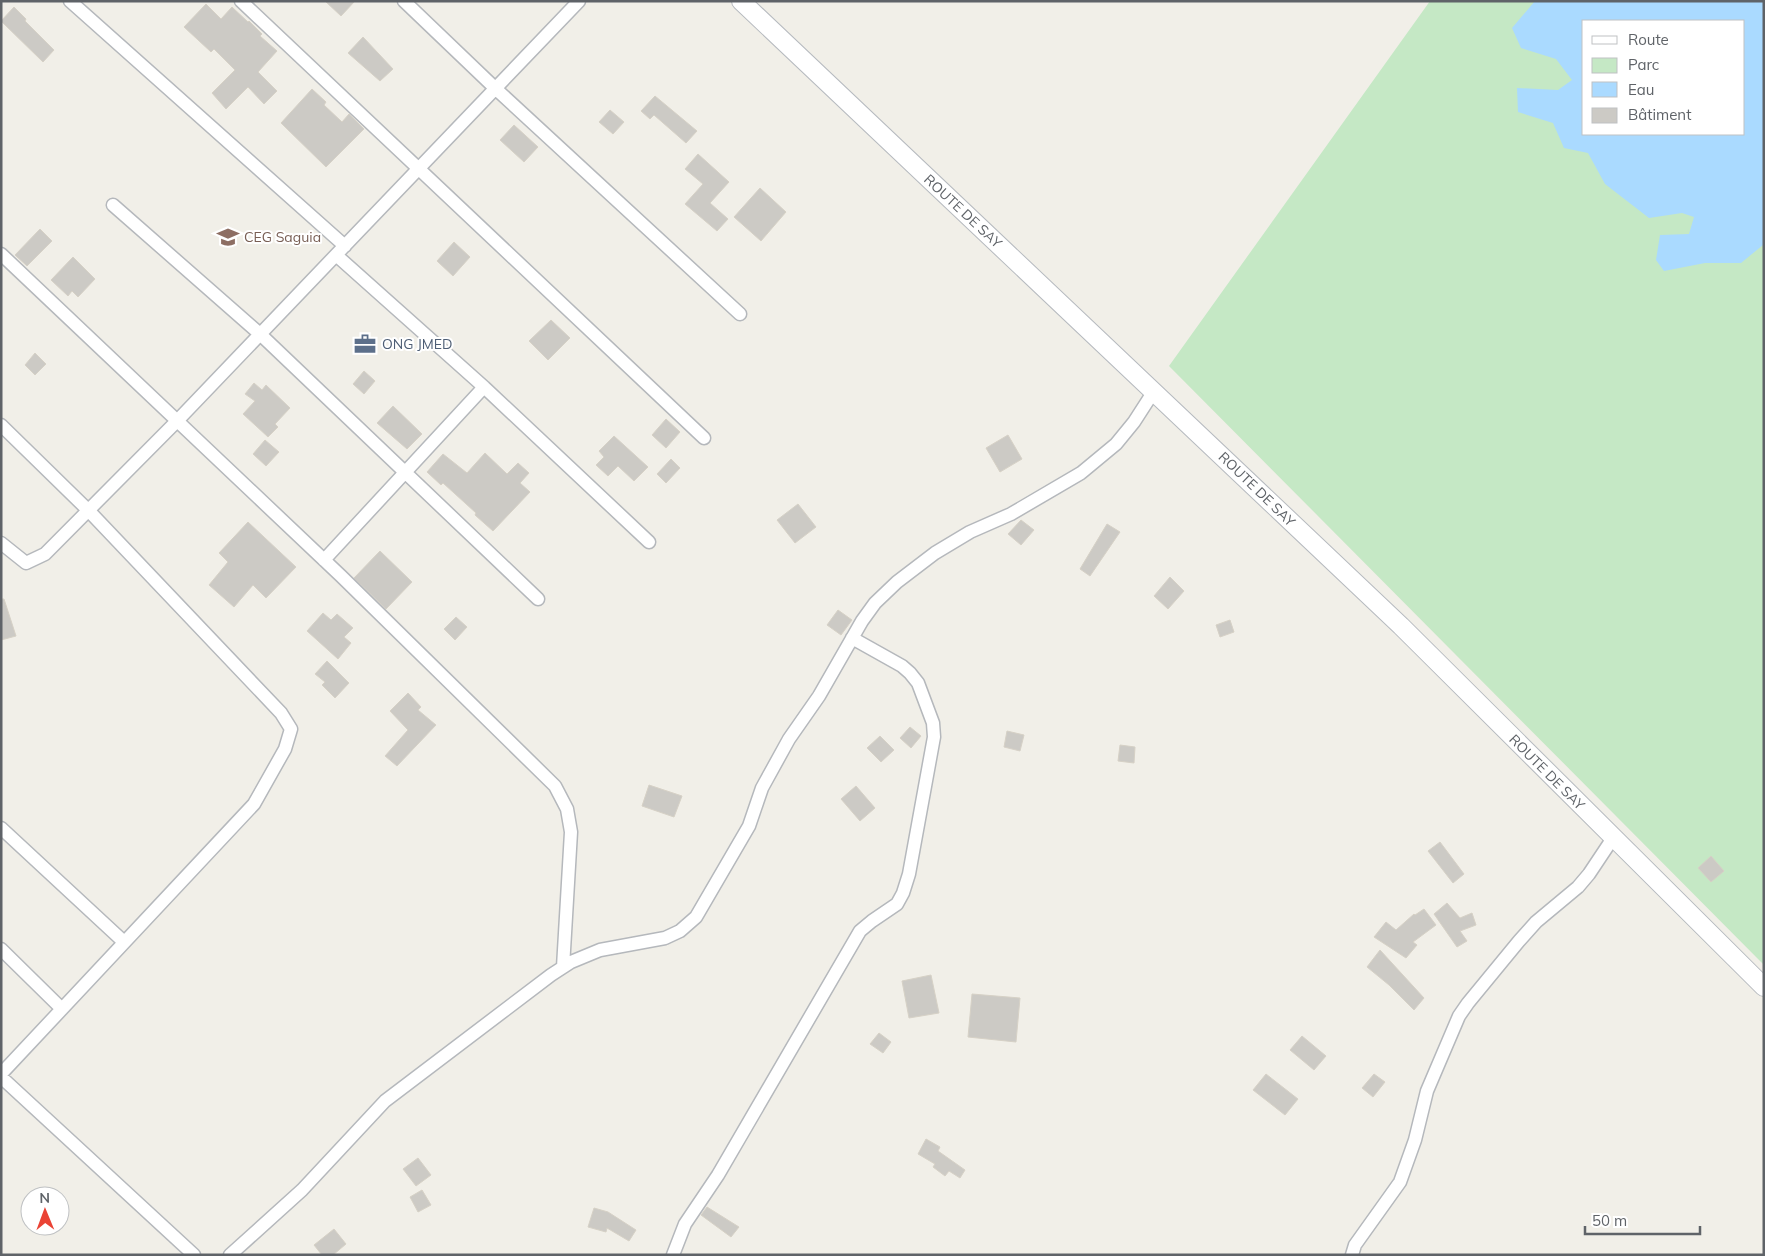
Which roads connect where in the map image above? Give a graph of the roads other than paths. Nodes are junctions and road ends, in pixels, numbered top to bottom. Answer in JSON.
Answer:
{"nodes":[{"id":1,"x":70,"y":1,"type":"edge"},
{"id":2,"x":241,"y":1,"type":"edge"},
{"id":3,"x":404,"y":1,"type":"edge"},
{"id":4,"x":579,"y":1,"type":"edge"},
{"id":5,"x":741,"y":1,"type":"edge"},
{"id":6,"x":496,"y":89,"type":"junction"},
{"id":7,"x":419,"y":170,"type":"junction"},
{"id":8,"x":113,"y":205,"type":"dead end"},
{"id":9,"x":341,"y":251,"type":"junction"},
{"id":10,"x":1,"y":254,"type":"edge"},
{"id":11,"x":740,"y":314,"type":"dead end"},
{"id":12,"x":260,"y":334,"type":"junction"},
{"id":13,"x":484,"y":387,"type":"junction"},
{"id":14,"x":1154,"y":391,"type":"junction"},
{"id":15,"x":177,"y":421,"type":"junction"},
{"id":16,"x":1,"y":425,"type":"edge"},
{"id":17,"x":704,"y":438,"type":"dead end"},
{"id":18,"x":405,"y":474,"type":"junction"},
{"id":19,"x":89,"y":511,"type":"junction"},
{"id":20,"x":649,"y":542,"type":"dead end"},
{"id":21,"x":1,"y":543,"type":"edge"},
{"id":22,"x":324,"y":560,"type":"junction"},
{"id":23,"x":538,"y":599,"type":"dead end"},
{"id":24,"x":852,"y":638,"type":"junction"},
{"id":25,"x":1,"y":828,"type":"edge"},
{"id":26,"x":1613,"y":838,"type":"junction"},
{"id":27,"x":124,"y":942,"type":"junction"},
{"id":28,"x":1,"y":949,"type":"edge"},
{"id":29,"x":563,"y":967,"type":"junction"},
{"id":30,"x":1764,"y":987,"type":"edge"},
{"id":31,"x":62,"y":1009,"type":"junction"},
{"id":32,"x":1,"y":1075,"type":"edge"},
{"id":33,"x":194,"y":1255,"type":"edge"},
{"id":34,"x":230,"y":1255,"type":"edge"},
{"id":35,"x":673,"y":1255,"type":"edge"},
{"id":36,"x":1352,"y":1255,"type":"edge"}],
"edges":[{"from":1,"to":9,"type":"street"},
{"from":2,"to":7,"type":"street"},
{"from":3,"to":6,"type":"street"},
{"from":4,"to":6,"type":"street"},
{"from":5,"to":14,"type":"main road","name":"ROUTE DE SAY"},
{"from":6,"to":7,"type":"street"},
{"from":6,"to":11,"type":"street"},
{"from":7,"to":9,"type":"street"},
{"from":7,"to":17,"type":"street"},
{"from":8,"to":12,"type":"street"},
{"from":9,"to":12,"type":"street"},
{"from":9,"to":13,"type":"street"},
{"from":10,"to":15,"type":"street"},
{"from":12,"to":15,"type":"street"},
{"from":12,"to":18,"type":"street"},
{"from":13,"to":18,"type":"street"},
{"from":13,"to":20,"type":"street"},
{"from":14,"to":24,"type":"street"},
{"from":14,"to":26,"type":"main road","name":"ROUTE DE SAY"},
{"from":15,"to":19,"type":"street"},
{"from":15,"to":22,"type":"street"},
{"from":16,"to":19,"type":"street"},
{"from":18,"to":22,"type":"street"},
{"from":18,"to":23,"type":"street"},
{"from":19,"to":21,"type":"street"},
{"from":19,"to":27,"type":"street"},
{"from":22,"to":29,"type":"street"},
{"from":24,"to":29,"type":"street"},
{"from":24,"to":35,"type":"street"},
{"from":25,"to":27,"type":"street"},
{"from":26,"to":30,"type":"main road","name":"ROUTE DE SAY"},
{"from":26,"to":36,"type":"street"},
{"from":27,"to":31,"type":"street"},
{"from":28,"to":31,"type":"street"},
{"from":29,"to":34,"type":"street"},
{"from":31,"to":32,"type":"street"},
{"from":32,"to":33,"type":"street"}]}
